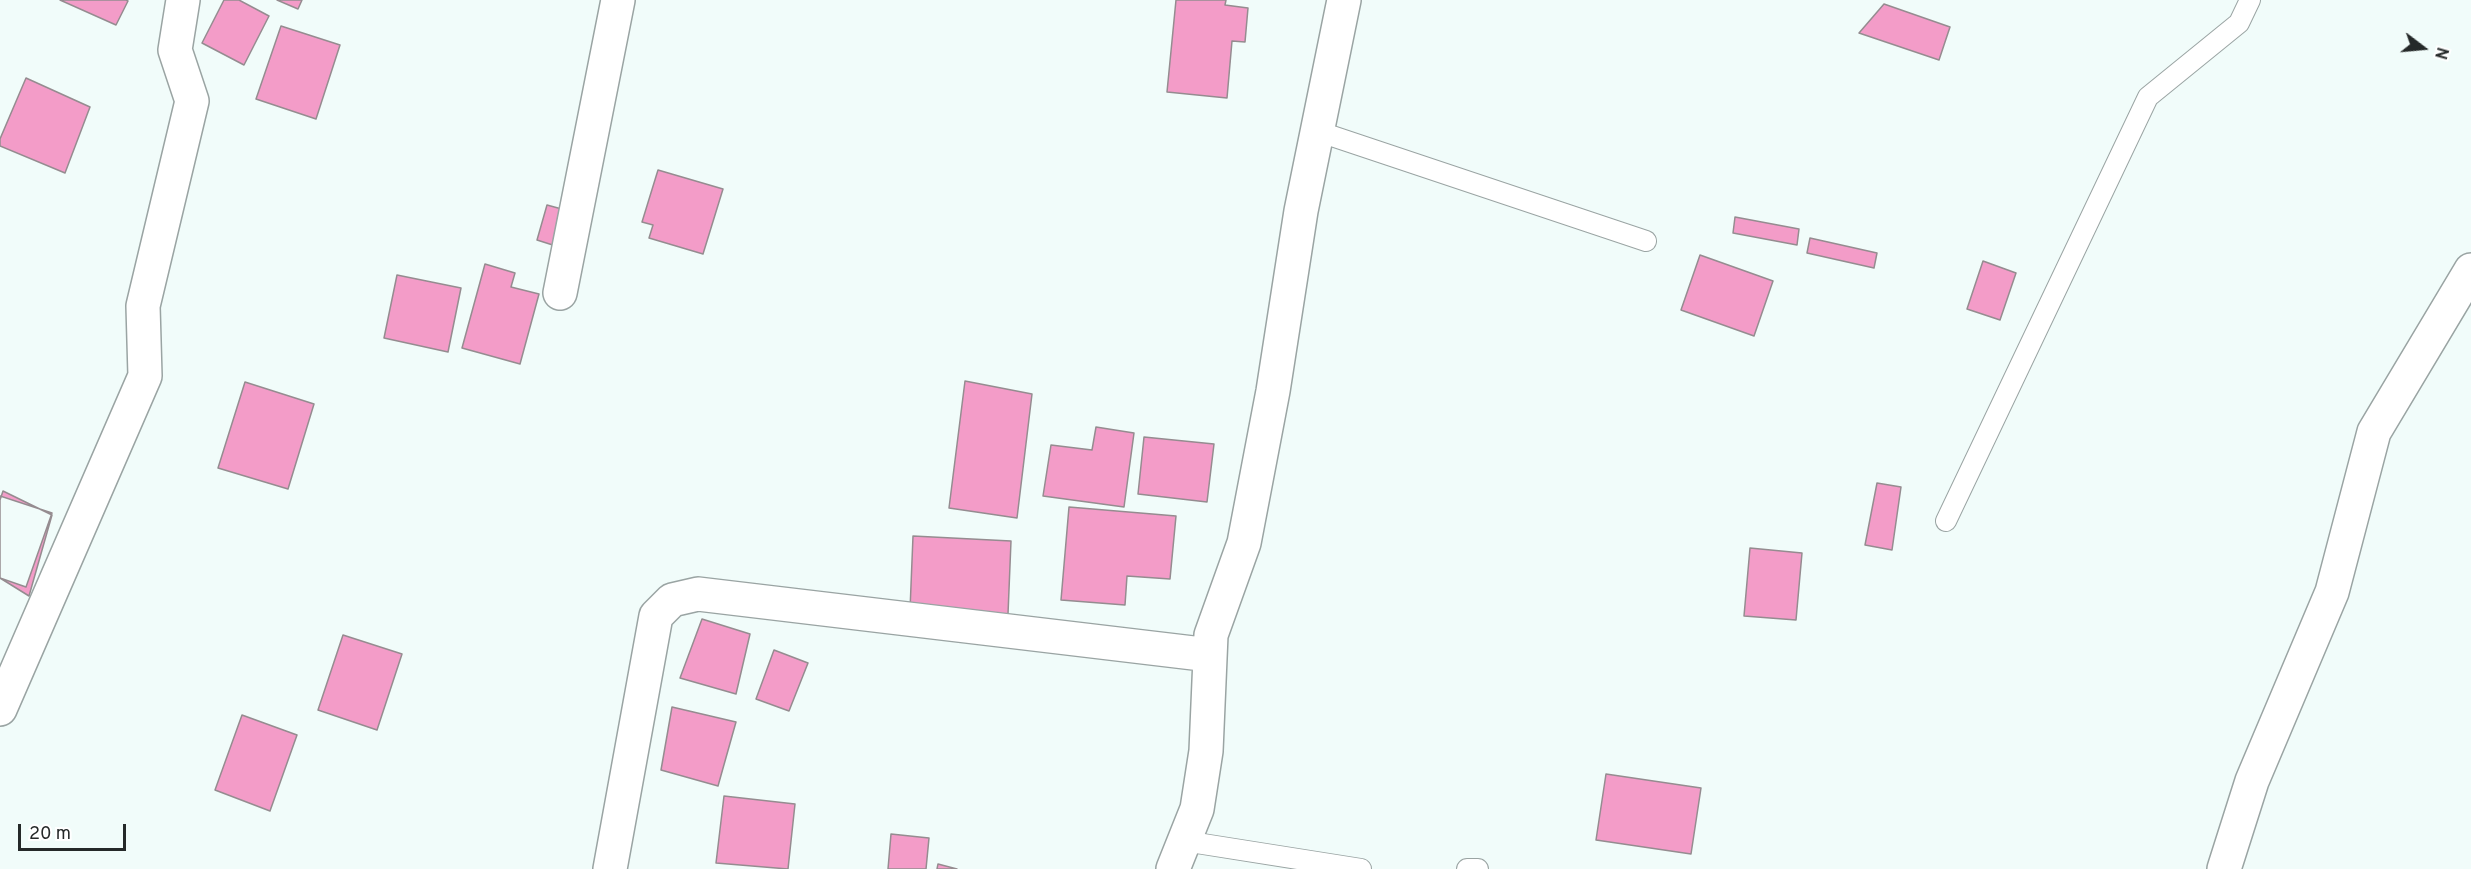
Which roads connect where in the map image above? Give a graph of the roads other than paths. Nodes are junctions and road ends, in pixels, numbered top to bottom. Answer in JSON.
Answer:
{"nodes":[{"id":1,"x":183,"y":0,"type":"edge"},
{"id":2,"x":618,"y":0,"type":"edge"},
{"id":3,"x":1344,"y":0,"type":"edge"},
{"id":4,"x":2250,"y":0,"type":"edge"},
{"id":5,"x":1317,"y":131,"type":"junction"},
{"id":6,"x":1646,"y":240,"type":"dead end"},
{"id":7,"x":2471,"y":270,"type":"edge"},
{"id":8,"x":560,"y":293,"type":"dead end"},
{"id":9,"x":1946,"y":520,"type":"dead end"},
{"id":10,"x":1210,"y":655,"type":"junction"},
{"id":11,"x":0,"y":709,"type":"edge"},
{"id":12,"x":1179,"y":855,"type":"edge"},
{"id":13,"x":610,"y":869,"type":"edge"},
{"id":14,"x":1361,"y":869,"type":"edge"},
{"id":15,"x":1467,"y":869,"type":"edge"},
{"id":16,"x":1478,"y":869,"type":"edge"},
{"id":17,"x":2224,"y":869,"type":"edge"}],
"edges":[{"from":1,"to":11,"type":"street"},
{"from":2,"to":8,"type":"street"},
{"from":3,"to":5,"type":"street"},
{"from":4,"to":9,"type":"lane"},
{"from":5,"to":6,"type":"lane"},
{"from":5,"to":10,"type":"street"},
{"from":7,"to":17,"type":"street"},
{"from":10,"to":12,"type":"street"},
{"from":10,"to":13,"type":"street"},
{"from":12,"to":14,"type":"lane"},
{"from":15,"to":16,"type":"lane"}]}
